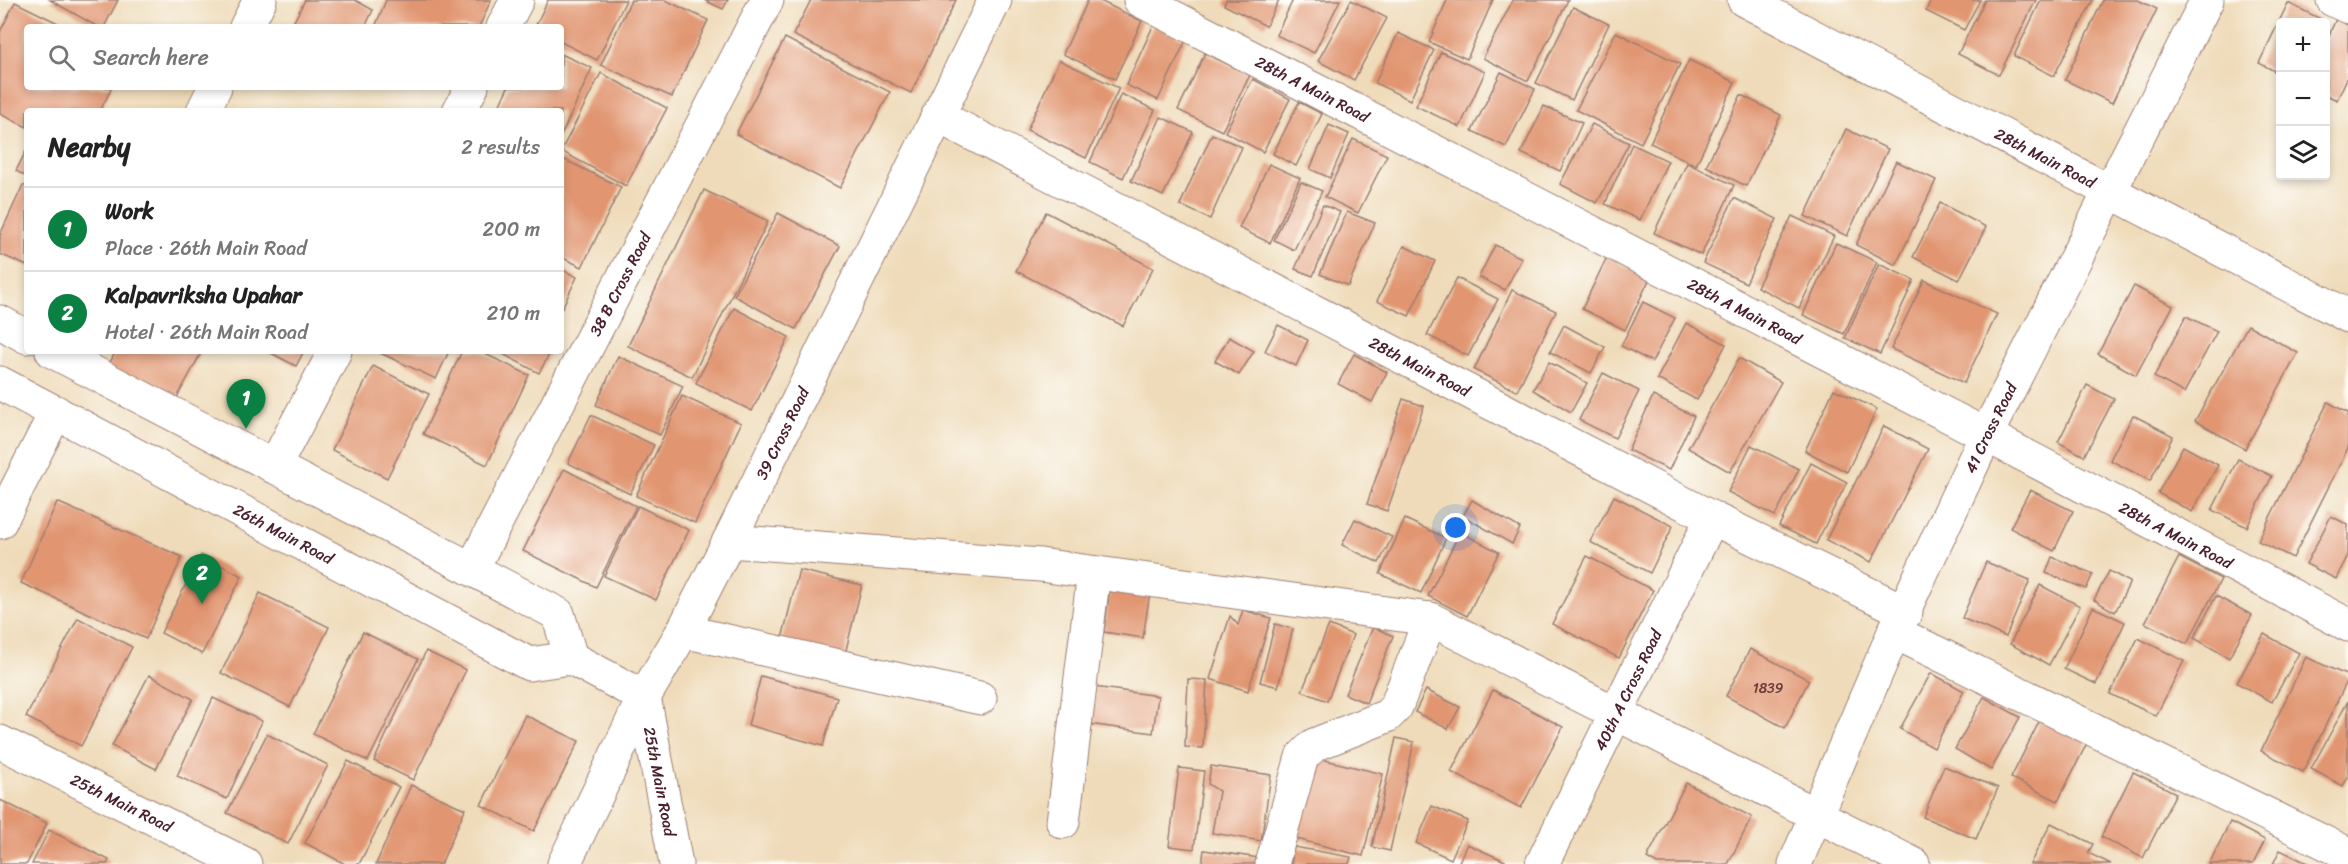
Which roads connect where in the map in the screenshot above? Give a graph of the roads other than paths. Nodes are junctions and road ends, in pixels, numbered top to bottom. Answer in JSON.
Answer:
{"nodes":[{"id":1,"x":260,"y":0,"type":"edge"},
{"id":2,"x":517,"y":0,"type":"edge"},
{"id":3,"x":767,"y":0,"type":"edge"},
{"id":4,"x":995,"y":0,"type":"edge"},
{"id":5,"x":1140,"y":0,"type":"edge"},
{"id":6,"x":1744,"y":0,"type":"edge"},
{"id":7,"x":2207,"y":0,"type":"edge"},
{"id":8,"x":2333,"y":0,"type":"edge"},
{"id":9,"x":2348,"y":7,"type":"edge"},
{"id":10,"x":248,"y":24,"type":"edge"},
{"id":11,"x":505,"y":24,"type":"edge"},
{"id":12,"x":213,"y":90,"type":"edge"},
{"id":13,"x":470,"y":90,"type":"edge"},
{"id":14,"x":204,"y":108,"type":"edge"},
{"id":15,"x":461,"y":108,"type":"edge"},
{"id":16,"x":938,"y":116,"type":"junction"},
{"id":17,"x":2110,"y":191,"type":"junction"},
{"id":18,"x":2348,"y":316,"type":"edge"},
{"id":19,"x":0,"y":322,"type":"edge"},
{"id":20,"x":24,"y":335,"type":"edge"},
{"id":21,"x":332,"y":354,"type":"edge"},
{"id":22,"x":68,"y":355,"type":"edge"},
{"id":23,"x":0,"y":383,"type":"edge"},
{"id":24,"x":56,"y":412,"type":"junction"},
{"id":25,"x":1986,"y":435,"type":"junction"},
{"id":26,"x":274,"y":467,"type":"junction"},
{"id":27,"x":1712,"y":518,"type":"junction"},
{"id":28,"x":0,"y":522,"type":"edge"},
{"id":29,"x":729,"y":541,"type":"junction"},
{"id":30,"x":472,"y":569,"type":"junction"},
{"id":31,"x":1094,"y":573,"type":"junction"},
{"id":32,"x":1430,"y":619,"type":"junction"},
{"id":33,"x":1900,"y":622,"type":"junction"},
{"id":34,"x":2348,"y":625,"type":"edge"},
{"id":35,"x":683,"y":631,"type":"junction"},
{"id":36,"x":571,"y":658,"type":"junction"},
{"id":37,"x":644,"y":697,"type":"junction"},
{"id":38,"x":980,"y":698,"type":"dead end"},
{"id":39,"x":1617,"y":712,"type":"junction"},
{"id":40,"x":0,"y":742,"type":"edge"},
{"id":41,"x":1818,"y":815,"type":"junction"},
{"id":42,"x":1063,"y":822,"type":"dead end"},
{"id":43,"x":2348,"y":854,"type":"edge"},
{"id":44,"x":245,"y":864,"type":"edge"},
{"id":45,"x":564,"y":864,"type":"edge"},
{"id":46,"x":676,"y":864,"type":"edge"},
{"id":47,"x":1272,"y":864,"type":"edge"},
{"id":48,"x":1542,"y":864,"type":"edge"},
{"id":49,"x":1795,"y":864,"type":"edge"},
{"id":50,"x":1913,"y":864,"type":"edge"}],
"edges":[{"from":1,"to":10,"type":"street"},
{"from":2,"to":11,"type":"street"},
{"from":3,"to":30,"type":"street","name":"38 B Cross Road"},
{"from":4,"to":16,"type":"street","name":"39 Cross Road"},
{"from":5,"to":25,"type":"street","name":"28th A Main Road"},
{"from":6,"to":17,"type":"street","name":"28th Main Road"},
{"from":7,"to":17,"type":"street","name":"41 Cross Road"},
{"from":8,"to":9,"type":"street"},
{"from":12,"to":14,"type":"street"},
{"from":13,"to":15,"type":"street"},
{"from":16,"to":27,"type":"street","name":"28th Main Road"},
{"from":16,"to":29,"type":"street","name":"39 Cross Road"},
{"from":17,"to":18,"type":"street","name":"28th Main Road"},
{"from":17,"to":25,"type":"street","name":"41 Cross Road"},
{"from":19,"to":20,"type":"street"},
{"from":21,"to":26,"type":"street"},
{"from":22,"to":26,"type":"street"},
{"from":23,"to":24,"type":"street","name":"26th Main Road"},
{"from":24,"to":28,"type":"street"},
{"from":24,"to":36,"type":"street","name":"26th Main Road"},
{"from":25,"to":33,"type":"street","name":"41 Cross Road"},
{"from":25,"to":34,"type":"street","name":"28th A Main Road"},
{"from":26,"to":30,"type":"street"},
{"from":27,"to":33,"type":"street","name":"28th Main Road"},
{"from":27,"to":39,"type":"street","name":"40th A Cross Road"},
{"from":29,"to":31,"type":"street"},
{"from":29,"to":35,"type":"street","name":"39 Cross Road"},
{"from":30,"to":36,"type":"street"},
{"from":31,"to":32,"type":"street"},
{"from":31,"to":42,"type":"street"},
{"from":32,"to":39,"type":"street"},
{"from":32,"to":47,"type":"street"},
{"from":33,"to":41,"type":"street","name":"41 Cross Road"},
{"from":33,"to":43,"type":"street","name":"28th Main Road"},
{"from":35,"to":37,"type":"street","name":"39 Cross Road"},
{"from":35,"to":38,"type":"street"},
{"from":36,"to":37,"type":"street"},
{"from":37,"to":45,"type":"street","name":"39 Cross Road"},
{"from":37,"to":46,"type":"street","name":"25th Main Road"},
{"from":39,"to":41,"type":"street"},
{"from":39,"to":48,"type":"street","name":"40th A Cross Road"},
{"from":40,"to":44,"type":"street","name":"25th Main Road"},
{"from":41,"to":49,"type":"street","name":"41 Cross Road"},
{"from":41,"to":50,"type":"street"}]}
